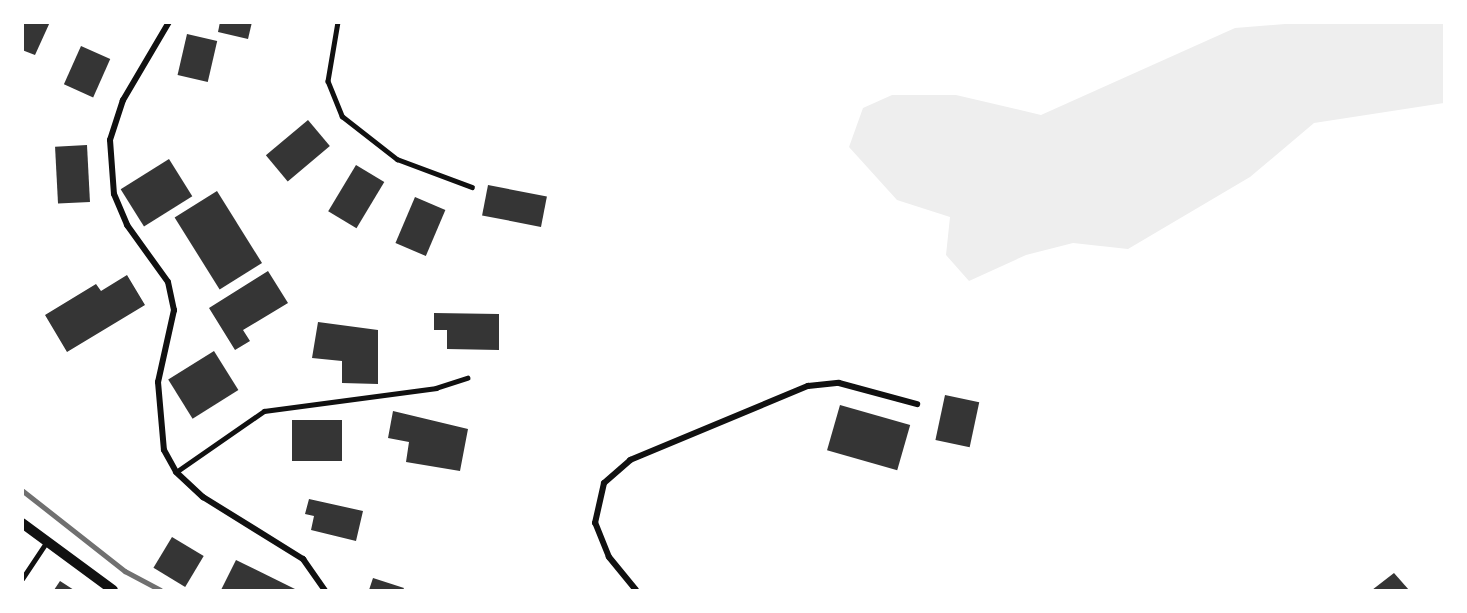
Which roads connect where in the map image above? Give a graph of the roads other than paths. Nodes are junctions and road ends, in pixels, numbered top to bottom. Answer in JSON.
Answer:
{"nodes":[{"id":1,"x":169,"y":22,"type":"edge"},
{"id":2,"x":338,"y":22,"type":"edge"},
{"id":3,"x":472,"y":188,"type":"dead end"},
{"id":4,"x":467,"y":378,"type":"dead end"},
{"id":5,"x":917,"y":404,"type":"dead end"},
{"id":6,"x":176,"y":472,"type":"junction"},
{"id":7,"x":22,"y":523,"type":"edge"},
{"id":8,"x":46,"y":543,"type":"junction"},
{"id":9,"x":22,"y":579,"type":"edge"},
{"id":10,"x":113,"y":591,"type":"edge"},
{"id":11,"x":325,"y":591,"type":"edge"},
{"id":12,"x":636,"y":591,"type":"edge"}],
"edges":[{"from":1,"to":6,"type":"street"},
{"from":2,"to":3,"type":"lane"},
{"from":4,"to":6,"type":"lane"},
{"from":5,"to":12,"type":"street"},
{"from":6,"to":11,"type":"street"},
{"from":7,"to":8,"type":"street"},
{"from":8,"to":9,"type":"lane"},
{"from":8,"to":10,"type":"street"}]}
